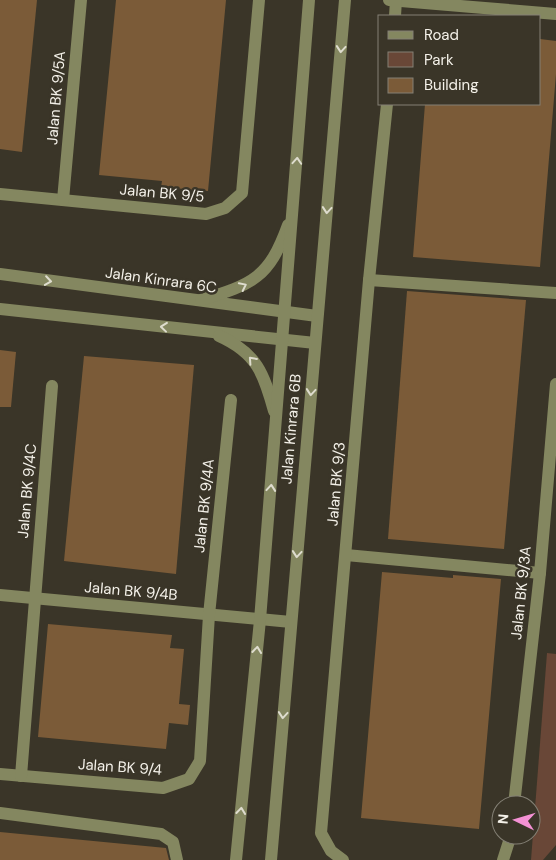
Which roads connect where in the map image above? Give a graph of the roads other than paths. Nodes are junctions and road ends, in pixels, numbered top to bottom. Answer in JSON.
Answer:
{"nodes":[{"id":1,"x":81,"y":0,"type":"edge"},
{"id":2,"x":259,"y":0,"type":"edge"},
{"id":3,"x":309,"y":0,"type":"edge"},
{"id":4,"x":345,"y":0,"type":"edge"},
{"id":5,"x":389,"y":0,"type":"edge"},
{"id":6,"x":396,"y":0,"type":"edge"},
{"id":7,"x":556,"y":14,"type":"edge"},
{"id":8,"x":395,"y":15,"type":"edge"},
{"id":9,"x":387,"y":105,"type":"edge"},
{"id":10,"x":0,"y":194,"type":"edge"},
{"id":11,"x":63,"y":200,"type":"junction"},
{"id":12,"x":294,"y":210,"type":"junction"},
{"id":13,"x":0,"y":274,"type":"edge"},
{"id":14,"x":369,"y":280,"type":"junction"},
{"id":15,"x":556,"y":293,"type":"edge"},
{"id":16,"x":196,"y":301,"type":"junction"},
{"id":17,"x":0,"y":308,"type":"edge"},
{"id":18,"x":286,"y":314,"type":"junction"},
{"id":19,"x":317,"y":316,"type":"junction"},
{"id":20,"x":212,"y":332,"type":"junction"},
{"id":21,"x":283,"y":340,"type":"junction"},
{"id":22,"x":315,"y":343,"type":"junction"},
{"id":23,"x":556,"y":384,"type":"edge"},
{"id":24,"x":52,"y":386,"type":"dead end"},
{"id":25,"x":231,"y":400,"type":"dead end"},
{"id":26,"x":277,"y":420,"type":"junction"},
{"id":27,"x":346,"y":555,"type":"junction"},
{"id":28,"x":540,"y":573,"type":"junction"},
{"id":29,"x":0,"y":594,"type":"edge"},
{"id":30,"x":34,"y":598,"type":"junction"},
{"id":31,"x":209,"y":615,"type":"junction"},
{"id":32,"x":260,"y":620,"type":"junction"},
{"id":33,"x":291,"y":622,"type":"junction"},
{"id":34,"x":0,"y":774,"type":"edge"},
{"id":35,"x":22,"y":776,"type":"junction"},
{"id":36,"x":515,"y":795,"type":"edge"},
{"id":37,"x":0,"y":814,"type":"edge"},
{"id":38,"x":508,"y":845,"type":"edge"},
{"id":39,"x":177,"y":860,"type":"edge"},
{"id":40,"x":236,"y":860,"type":"edge"},
{"id":41,"x":271,"y":860,"type":"edge"},
{"id":42,"x":343,"y":860,"type":"edge"},
{"id":43,"x":503,"y":860,"type":"edge"}],
"edges":[{"from":1,"to":11,"type":"street","name":"Jalan BK 9/5A"},
{"from":2,"to":11,"type":"street","name":"Jalan BK 9/5"},
{"from":12,"to":3,"type":"street","name":"Jalan Kinrara 6B","one_way":true},
{"from":4,"to":19,"type":"street","name":"Jalan Kinrara 6B","one_way":true},
{"from":5,"to":6,"type":"street"},
{"from":6,"to":7,"type":"street"},
{"from":6,"to":8,"type":"street"},
{"from":9,"to":14,"type":"street","name":"Jalan BK 9/3"},
{"from":10,"to":11,"type":"street","name":"Jalan BK 9/5"},
{"from":16,"to":12,"type":"street","one_way":true},
{"from":12,"to":18,"type":"street","name":"Jalan Kinrara 6B"},
{"from":13,"to":16,"type":"street","name":"Jalan Kinrara 6C","one_way":true},
{"from":14,"to":15,"type":"street"},
{"from":14,"to":27,"type":"street","name":"Jalan BK 9/3"},
{"from":16,"to":18,"type":"street","name":"Jalan Kinrara 6C"},
{"from":20,"to":17,"type":"street","one_way":true},
{"from":18,"to":19,"type":"street","name":"Jalan Kinrara 6C"},
{"from":18,"to":21,"type":"street","name":"Jalan Kinrara 6B"},
{"from":19,"to":22,"type":"street","name":"Jalan Kinrara 6B"},
{"from":20,"to":21,"type":"street"},
{"from":26,"to":20,"type":"street","one_way":true},
{"from":21,"to":22,"type":"street"},
{"from":21,"to":26,"type":"street","name":"Jalan Kinrara 6B"},
{"from":22,"to":33,"type":"street","name":"Jalan Kinrara 6B","one_way":true},
{"from":23,"to":28,"type":"street","name":"Jalan BK 9/3A"},
{"from":24,"to":30,"type":"street","name":"Jalan BK 9/4C"},
{"from":25,"to":31,"type":"street","name":"Jalan BK 9/4A"},
{"from":32,"to":26,"type":"street","name":"Jalan Kinrara 6B","one_way":true},
{"from":27,"to":28,"type":"street"},
{"from":27,"to":42,"type":"street","name":"Jalan BK 9/3"},
{"from":28,"to":36,"type":"street","name":"Jalan BK 9/3A"},
{"from":29,"to":30,"type":"street","name":"Jalan BK 9/4B"},
{"from":30,"to":31,"type":"street","name":"Jalan BK 9/4B"},
{"from":30,"to":35,"type":"street","name":"Jalan BK 9/4C"},
{"from":31,"to":32,"type":"street","name":"Jalan BK 9/4B"},
{"from":31,"to":35,"type":"street","name":"Jalan BK 9/4"},
{"from":32,"to":33,"type":"street","name":"Jalan BK 9/4B"},
{"from":40,"to":32,"type":"street","name":"Jalan Kinrara 6B","one_way":true},
{"from":33,"to":41,"type":"street","name":"Jalan Kinrara 6B","one_way":true},
{"from":34,"to":35,"type":"street","name":"Jalan BK 9/4"},
{"from":37,"to":39,"type":"street"},
{"from":38,"to":43,"type":"street"}]}
